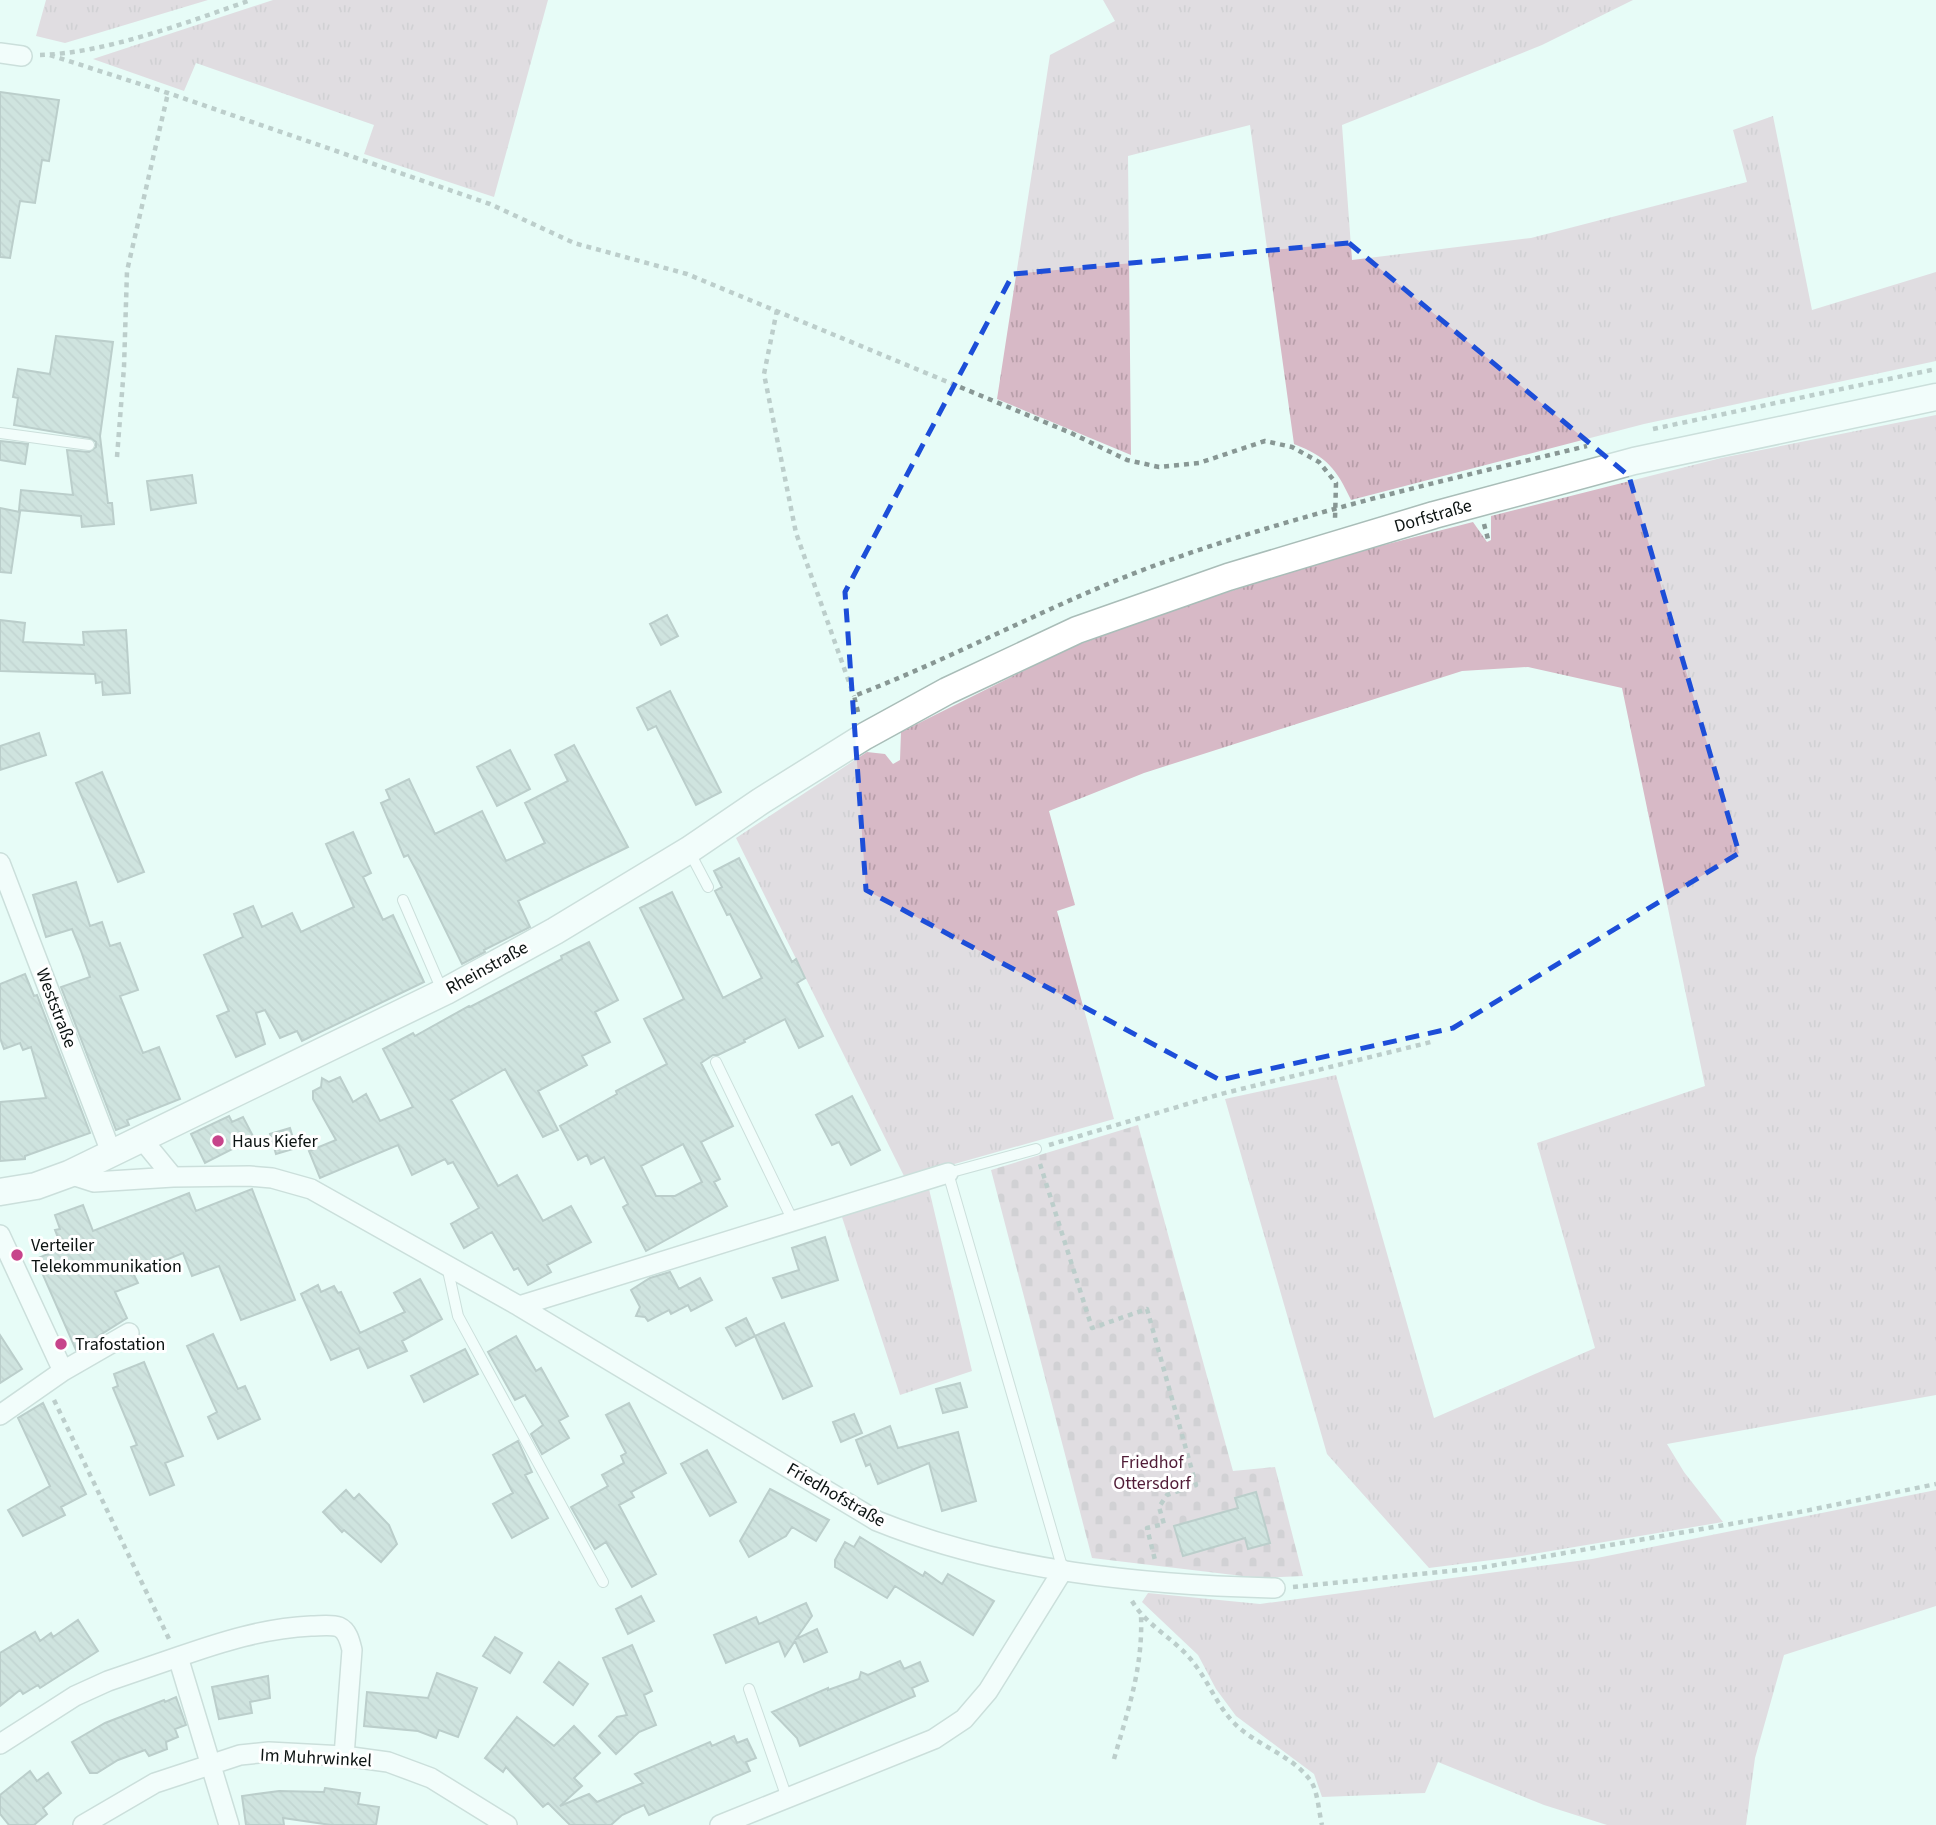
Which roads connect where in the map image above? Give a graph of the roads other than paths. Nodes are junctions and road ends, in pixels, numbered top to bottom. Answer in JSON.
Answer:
{"nodes":[{"id":1,"x":0,"y":53,"type":"edge"},
{"id":2,"x":22,"y":56,"type":"road end"},
{"id":3,"x":1936,"y":397,"type":"edge"},
{"id":4,"x":0,"y":433,"type":"edge"},
{"id":5,"x":89,"y":445,"type":"dead end"},
{"id":6,"x":947,"y":691,"type":"joint"},
{"id":7,"x":689,"y":850,"type":"junction"},
{"id":8,"x":0,"y":863,"type":"edge"},
{"id":9,"x":708,"y":887,"type":"dead end"},
{"id":10,"x":403,"y":900,"type":"dead end"},
{"id":11,"x":446,"y":991,"type":"junction"},
{"id":12,"x":716,"y":1062,"type":"dead end"},
{"id":13,"x":141,"y":1138,"type":"junction"},
{"id":14,"x":1035,"y":1149,"type":"road end"},
{"id":15,"x":111,"y":1152,"type":"junction"},
{"id":16,"x":948,"y":1173,"type":"junction"},
{"id":17,"x":69,"y":1174,"type":"junction"},
{"id":18,"x":173,"y":1177,"type":"junction"},
{"id":19,"x":0,"y":1192,"type":"edge"},
{"id":20,"x":793,"y":1221,"type":"junction"},
{"id":21,"x":0,"y":1235,"type":"edge"},
{"id":22,"x":447,"y":1266,"type":"junction"},
{"id":23,"x":519,"y":1306,"type":"junction"},
{"id":24,"x":129,"y":1333,"type":"dead end"},
{"id":25,"x":63,"y":1371,"type":"junction"},
{"id":26,"x":0,"y":1415,"type":"edge"},
{"id":27,"x":1063,"y":1570,"type":"junction"},
{"id":28,"x":603,"y":1582,"type":"dead end"},
{"id":29,"x":1275,"y":1588,"type":"road end"},
{"id":30,"x":178,"y":1657,"type":"junction"},
{"id":31,"x":749,"y":1689,"type":"dead end"},
{"id":32,"x":0,"y":1744,"type":"edge"},
{"id":33,"x":344,"y":1756,"type":"junction"},
{"id":34,"x":211,"y":1763,"type":"junction"},
{"id":35,"x":787,"y":1798,"type":"junction"},
{"id":36,"x":83,"y":1825,"type":"edge"},
{"id":37,"x":229,"y":1825,"type":"edge"},
{"id":38,"x":507,"y":1825,"type":"edge"},
{"id":39,"x":720,"y":1825,"type":"edge"}],
"edges":[{"from":1,"to":2,"type":"street"},
{"from":3,"to":6,"type":"main road","name":"Dorfstraße"},
{"from":4,"to":5,"type":"lane"},
{"from":6,"to":7,"type":"main road","name":"Rheinstraße"},
{"from":7,"to":9,"type":"lane"},
{"from":7,"to":11,"type":"main road","name":"Rheinstraße"},
{"from":8,"to":15,"type":"street","name":"Weststraße"},
{"from":10,"to":11,"type":"lane"},
{"from":11,"to":13,"type":"main road","name":"Rheinstraße"},
{"from":12,"to":20,"type":"lane"},
{"from":13,"to":15,"type":"main road","name":"Rheinstraße"},
{"from":13,"to":18,"type":"street"},
{"from":14,"to":16,"type":"lane"},
{"from":15,"to":17,"type":"main road","name":"Rheinstraße"},
{"from":16,"to":20,"type":"street"},
{"from":16,"to":27,"type":"lane"},
{"from":17,"to":18,"type":"street","name":"Friedhofstraße"},
{"from":17,"to":19,"type":"main road","name":"Rheinstraße"},
{"from":18,"to":22,"type":"street","name":"Friedhofstraße"},
{"from":20,"to":23,"type":"street"},
{"from":21,"to":25,"type":"street"},
{"from":22,"to":23,"type":"street","name":"Friedhofstraße"},
{"from":22,"to":28,"type":"lane"},
{"from":23,"to":27,"type":"street","name":"Friedhofstraße"},
{"from":24,"to":25,"type":"street"},
{"from":25,"to":26,"type":"street"},
{"from":27,"to":29,"type":"street","name":"Friedhofstraße"},
{"from":27,"to":35,"type":"street"},
{"from":30,"to":32,"type":"street"},
{"from":30,"to":33,"type":"street"},
{"from":30,"to":34,"type":"street"},
{"from":31,"to":35,"type":"lane"},
{"from":33,"to":34,"type":"street","name":"Im Muhrwinkel"},
{"from":33,"to":38,"type":"street","name":"Im Muhrwinkel"},
{"from":34,"to":36,"type":"street","name":"Im Muhrwinkel"},
{"from":34,"to":37,"type":"street"},
{"from":35,"to":39,"type":"street"}]}
